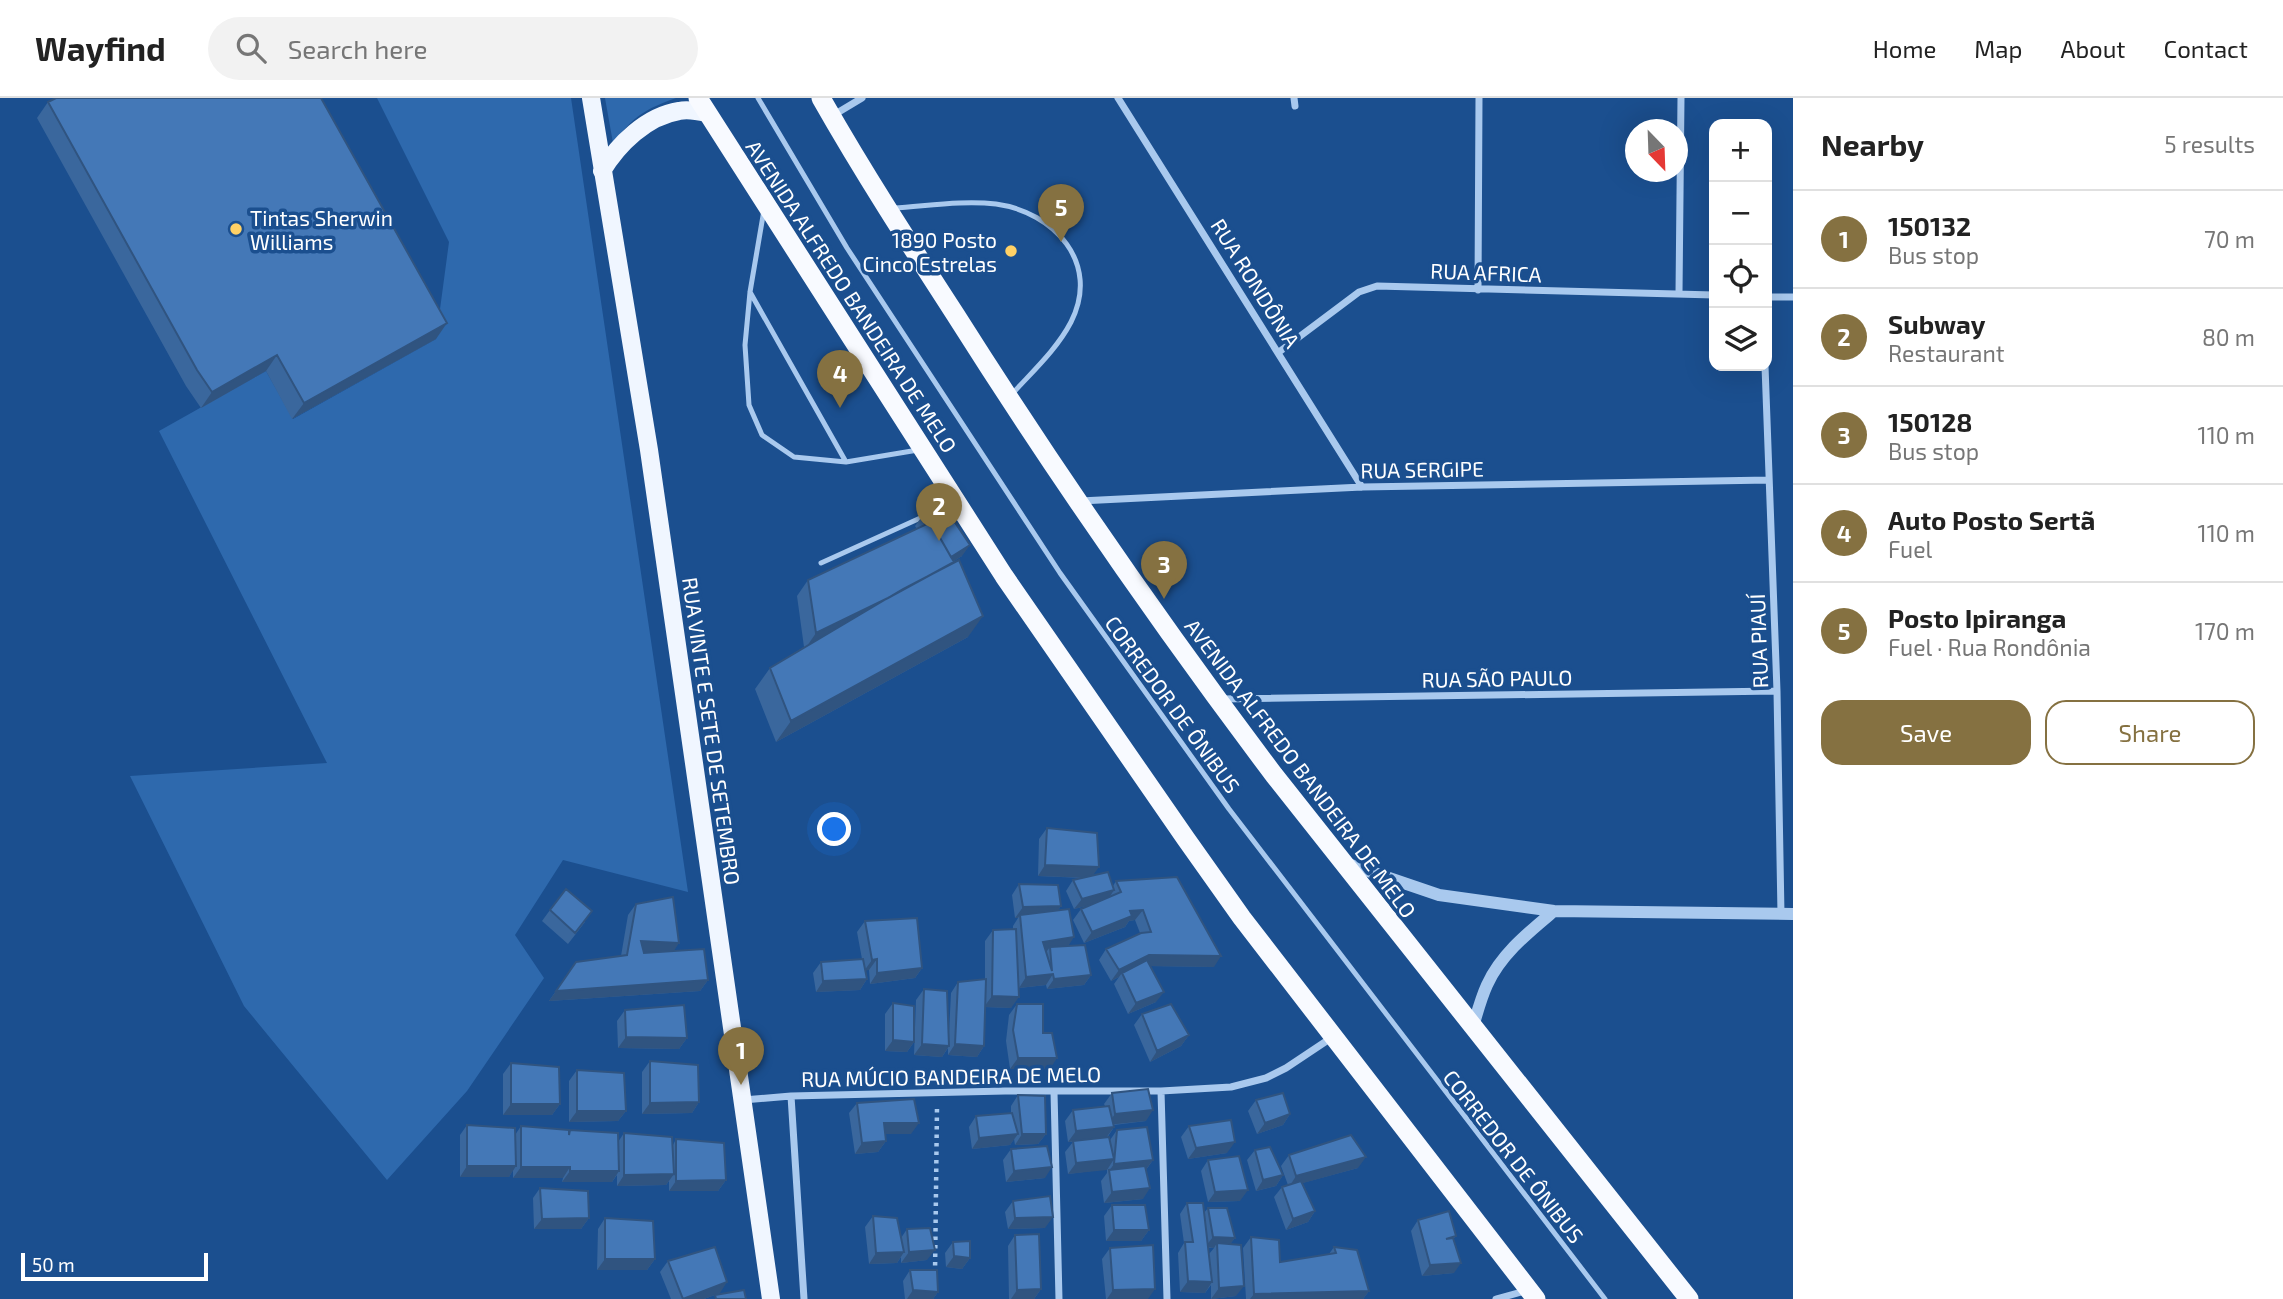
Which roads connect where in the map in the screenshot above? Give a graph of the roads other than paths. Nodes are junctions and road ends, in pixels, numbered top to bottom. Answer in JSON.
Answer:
{"nodes":[{"id":1,"x":591,"y":98,"type":"edge"},
{"id":2,"x":758,"y":98,"type":"edge"},
{"id":3,"x":821,"y":98,"type":"edge"},
{"id":4,"x":862,"y":98,"type":"edge"},
{"id":5,"x":1118,"y":98,"type":"edge"},
{"id":6,"x":1479,"y":98,"type":"edge"},
{"id":7,"x":1681,"y":98,"type":"edge"},
{"id":8,"x":702,"y":105,"type":"edge"},
{"id":9,"x":831,"y":116,"type":"junction"},
{"id":10,"x":602,"y":171,"type":"junction"},
{"id":11,"x":765,"y":204,"type":"junction"},
{"id":12,"x":887,"y":208,"type":"junction"},
{"id":13,"x":1478,"y":290,"type":"junction"},
{"id":14,"x":750,"y":292,"type":"junction"},
{"id":15,"x":1679,"y":293,"type":"junction"},
{"id":16,"x":1709,"y":295,"type":"edge"},
{"id":17,"x":1772,"y":297,"type":"edge"},
{"id":18,"x":1793,"y":297,"type":"edge"},
{"id":19,"x":1279,"y":352,"type":"junction"},
{"id":20,"x":1765,"y":371,"type":"edge"},
{"id":21,"x":1008,"y":398,"type":"junction"},
{"id":22,"x":923,"y":449,"type":"junction"},
{"id":23,"x":846,"y":462,"type":"junction"},
{"id":24,"x":1769,"y":480,"type":"junction"},
{"id":25,"x":1362,"y":487,"type":"junction"},
{"id":26,"x":1077,"y":501,"type":"junction"},
{"id":27,"x":933,"y":512,"type":"edge"},
{"id":28,"x":821,"y":563,"type":"dead end"},
{"id":29,"x":1777,"y":691,"type":"junction"},
{"id":30,"x":1217,"y":699,"type":"junction"},
{"id":31,"x":1343,"y":862,"type":"junction"},
{"id":32,"x":1554,"y":911,"type":"junction"},
{"id":33,"x":1787,"y":914,"type":"edge"},
{"id":34,"x":1472,"y":1027,"type":"junction"},
{"id":35,"x":1334,"y":1035,"type":"junction"},
{"id":36,"x":1161,"y":1091,"type":"junction"},
{"id":37,"x":1054,"y":1092,"type":"junction"},
{"id":38,"x":791,"y":1096,"type":"junction"},
{"id":39,"x":743,"y":1100,"type":"junction"},
{"id":40,"x":1533,"y":1295,"type":"edge"},
{"id":41,"x":771,"y":1299,"type":"edge"},
{"id":42,"x":804,"y":1299,"type":"edge"},
{"id":43,"x":1059,"y":1299,"type":"edge"},
{"id":44,"x":1167,"y":1299,"type":"edge"},
{"id":45,"x":1496,"y":1299,"type":"edge"},
{"id":46,"x":1605,"y":1299,"type":"edge"},
{"id":47,"x":1689,"y":1299,"type":"edge"}],
"edges":[{"from":1,"to":10,"type":"main road","name":"RUA VINTE E SETE DE SETEMBRO"},
{"from":2,"to":46,"type":"lane","name":"CORREDOR DE ÔNIBUS"},
{"from":3,"to":9,"type":"highway","name":"AVENIDA ALFREDO BANDEIRA DE MELO"},
{"from":4,"to":9,"type":"street"},
{"from":5,"to":19,"type":"street","name":"RUA RONDÔNIA"},
{"from":6,"to":13,"type":"street"},
{"from":7,"to":15,"type":"street"},
{"from":8,"to":10,"type":"main road"},
{"from":8,"to":11,"type":"highway","name":"AVENIDA ALFREDO BANDEIRA DE MELO"},
{"from":9,"to":12,"type":"highway","name":"AVENIDA ALFREDO BANDEIRA DE MELO"},
{"from":10,"to":39,"type":"main road","name":"RUA VINTE E SETE DE SETEMBRO"},
{"from":11,"to":14,"type":"lane"},
{"from":11,"to":22,"type":"highway","name":"AVENIDA ALFREDO BANDEIRA DE MELO"},
{"from":12,"to":21,"type":"highway","name":"AVENIDA ALFREDO BANDEIRA DE MELO"},
{"from":12,"to":21,"type":"lane"},
{"from":13,"to":15,"type":"street","name":"RUA AFRICA"},
{"from":13,"to":19,"type":"street","name":"RUA AFRICA"},
{"from":14,"to":23,"type":"lane"},
{"from":14,"to":23,"type":"lane"},
{"from":15,"to":16,"type":"street","name":"RUA AFRICA"},
{"from":17,"to":18,"type":"street"},
{"from":19,"to":25,"type":"street","name":"RUA RONDÔNIA"},
{"from":20,"to":24,"type":"street","name":"RUA PIAUÍ"},
{"from":21,"to":26,"type":"highway","name":"AVENIDA ALFREDO BANDEIRA DE MELO"},
{"from":22,"to":23,"type":"lane"},
{"from":22,"to":35,"type":"highway","name":"AVENIDA ALFREDO BANDEIRA DE MELO"},
{"from":24,"to":25,"type":"street","name":"RUA SERGIPE"},
{"from":24,"to":29,"type":"street","name":"RUA PIAUÍ"},
{"from":25,"to":26,"type":"street","name":"RUA SERGIPE"},
{"from":26,"to":30,"type":"highway","name":"AVENIDA ALFREDO BANDEIRA DE MELO"},
{"from":27,"to":28,"type":"lane"},
{"from":29,"to":30,"type":"street","name":"RUA SÃO PAULO"},
{"from":29,"to":33,"type":"street","name":"RUA PIAUÍ"},
{"from":30,"to":31,"type":"highway","name":"AVENIDA ALFREDO BANDEIRA DE MELO"},
{"from":31,"to":32,"type":"street"},
{"from":31,"to":34,"type":"highway","name":"AVENIDA ALFREDO BANDEIRA DE MELO"},
{"from":32,"to":33,"type":"street"},
{"from":32,"to":34,"type":"street"},
{"from":34,"to":47,"type":"highway","name":"AVENIDA ALFREDO BANDEIRA DE MELO"},
{"from":35,"to":36,"type":"street","name":"RUA MÚCIO BANDEIRA DE MELO"},
{"from":35,"to":40,"type":"highway","name":"AVENIDA ALFREDO BANDEIRA DE MELO"},
{"from":36,"to":37,"type":"street","name":"RUA MÚCIO BANDEIRA DE MELO"},
{"from":36,"to":44,"type":"street"},
{"from":37,"to":38,"type":"street","name":"RUA MÚCIO BANDEIRA DE MELO"},
{"from":37,"to":43,"type":"street"},
{"from":38,"to":39,"type":"street","name":"RUA MÚCIO BANDEIRA DE MELO"},
{"from":38,"to":42,"type":"street"},
{"from":39,"to":41,"type":"main road","name":"RUA VINTE E SETE DE SETEMBRO"},
{"from":40,"to":45,"type":"street"}]}
